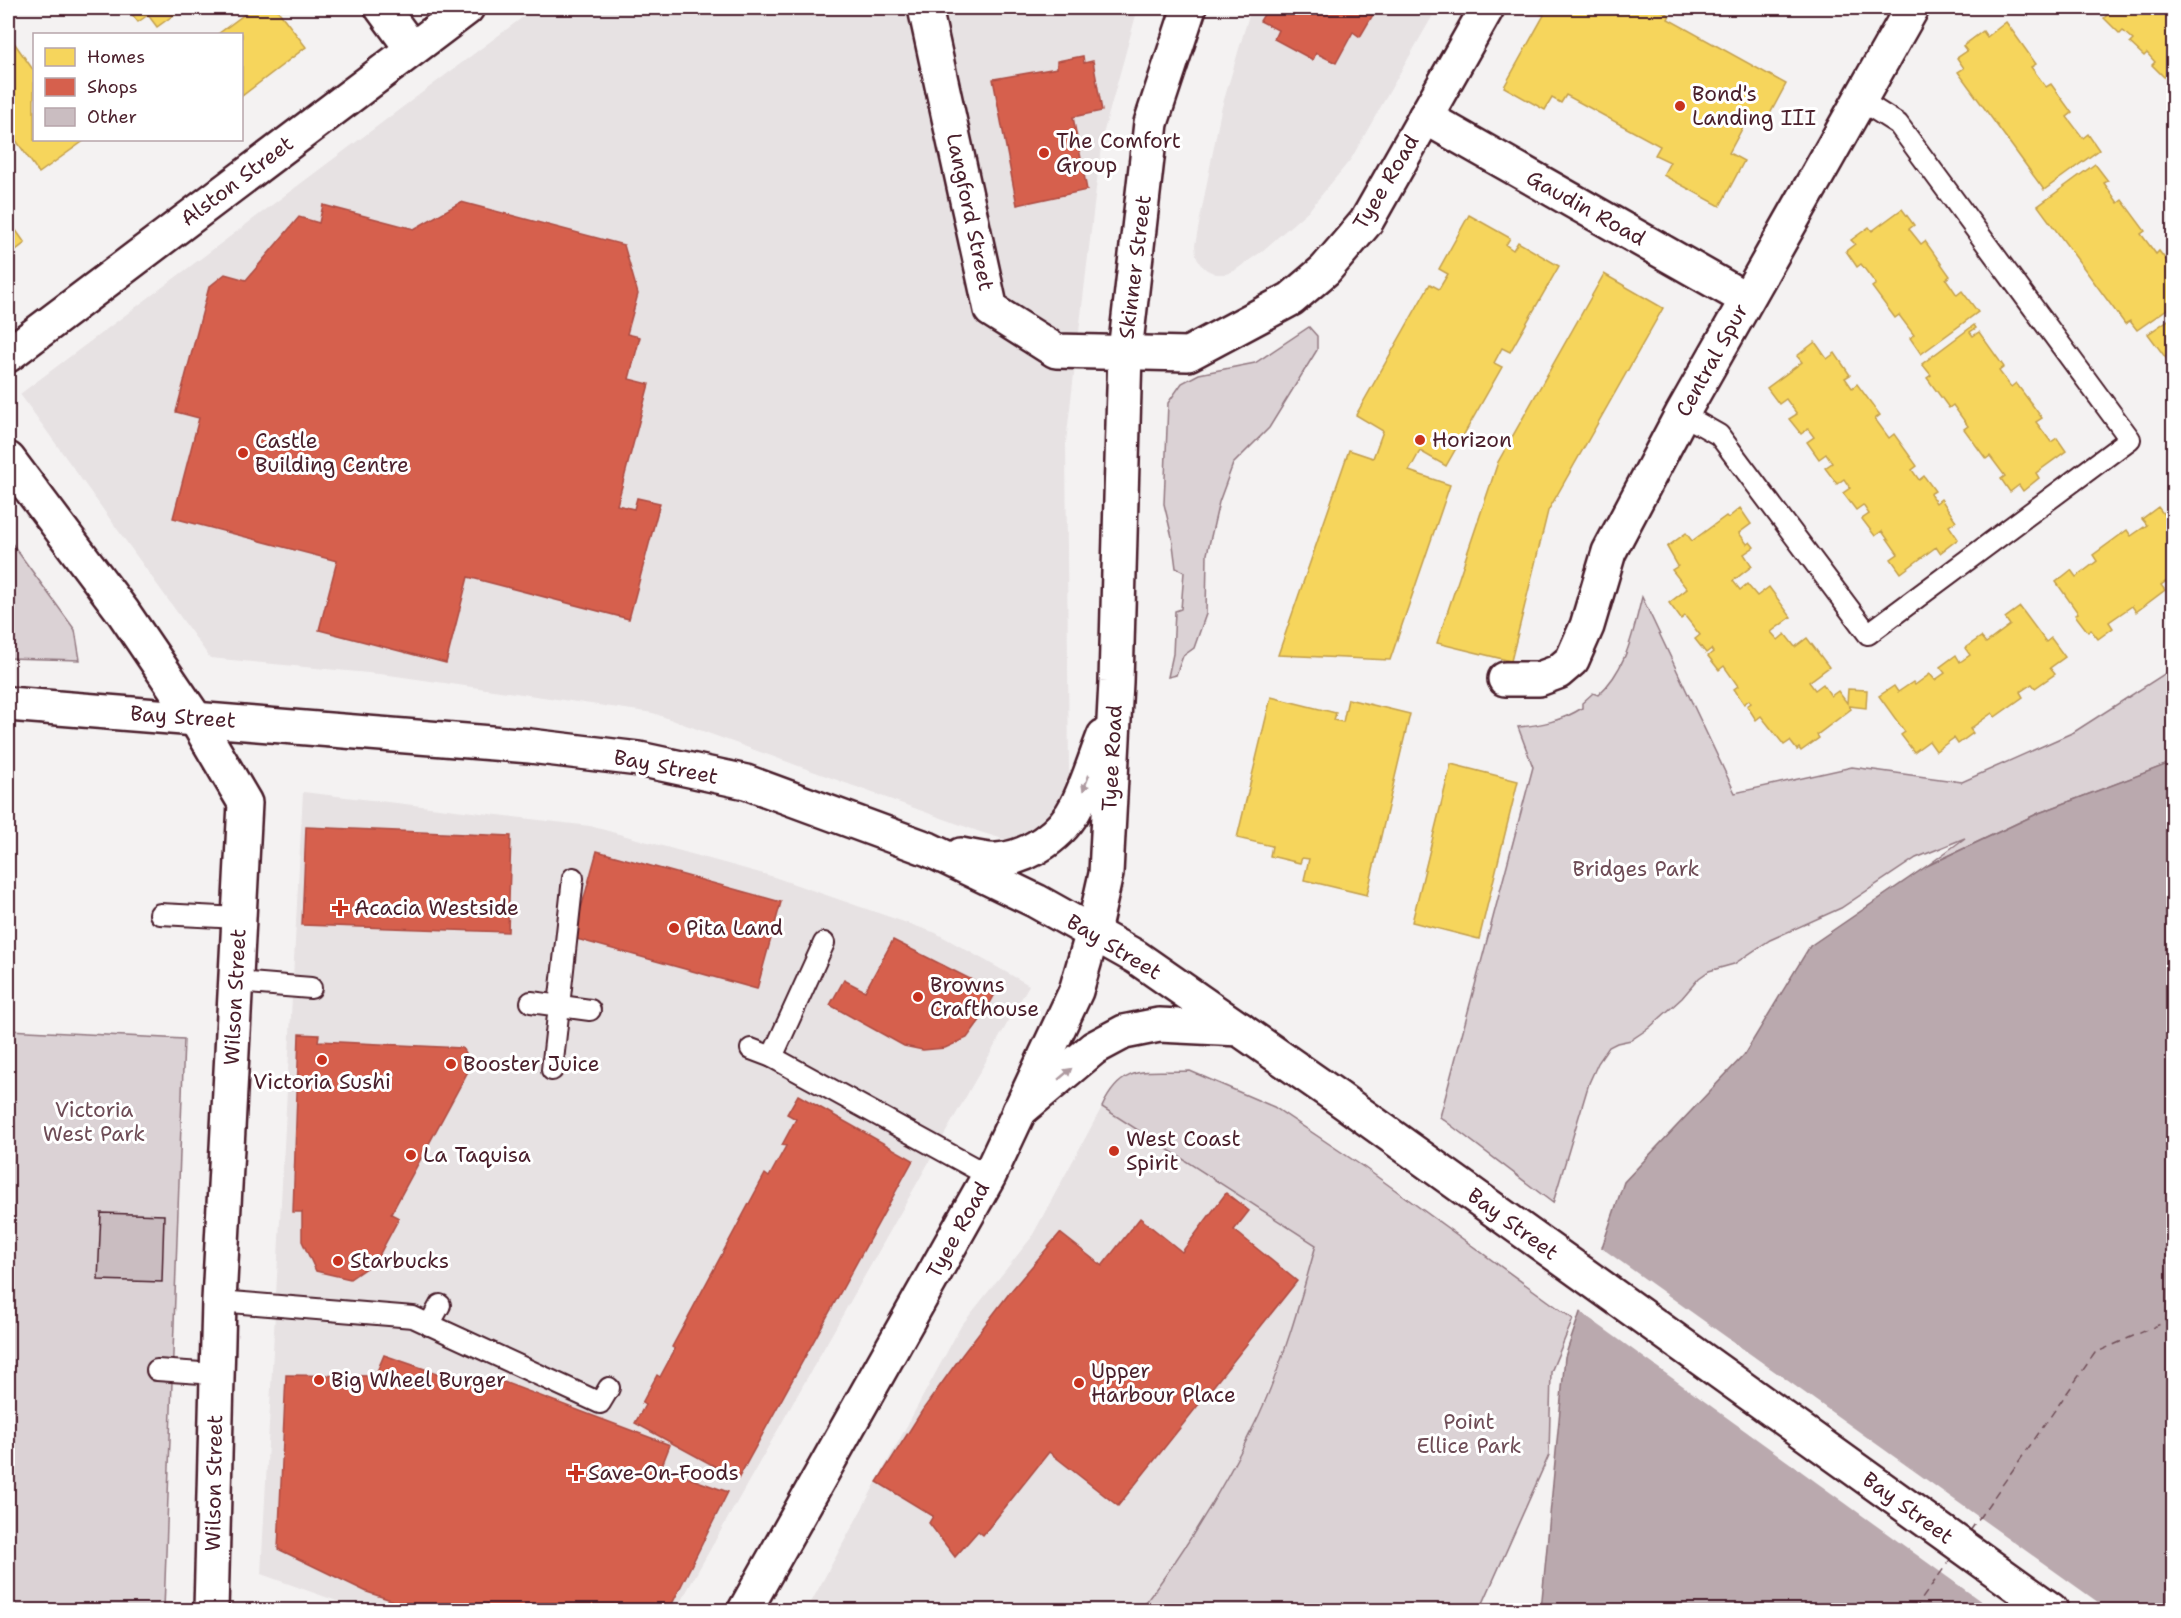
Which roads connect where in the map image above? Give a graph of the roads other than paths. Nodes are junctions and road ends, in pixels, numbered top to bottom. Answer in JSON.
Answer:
{"nodes":[{"id":1,"x":382,"y":8,"type":"edge"},
{"id":2,"x":467,"y":8,"type":"edge"},
{"id":3,"x":925,"y":8,"type":"edge"},
{"id":4,"x":1190,"y":8,"type":"edge"},
{"id":5,"x":1487,"y":8,"type":"edge"},
{"id":6,"x":1912,"y":8,"type":"edge"},
{"id":7,"x":412,"y":49,"type":"junction"},
{"id":8,"x":1860,"y":100,"type":"junction"},
{"id":9,"x":1425,"y":117,"type":"junction"},
{"id":10,"x":1746,"y":299,"type":"junction"},
{"id":11,"x":1125,"y":352,"type":"junction"},
{"id":12,"x":8,"y":355,"type":"edge"},
{"id":13,"x":1682,"y":414,"type":"junction"},
{"id":14,"x":8,"y":459,"type":"edge"},
{"id":15,"x":1505,"y":679,"type":"dead end"},
{"id":16,"x":8,"y":704,"type":"edge"},
{"id":17,"x":1114,"y":709,"type":"junction"},
{"id":18,"x":195,"y":718,"type":"junction"},
{"id":19,"x":928,"y":849,"type":"junction"},
{"id":20,"x":573,"y":878,"type":"dead end"},
{"id":21,"x":160,"y":914,"type":"dead end"},
{"id":22,"x":239,"y":918,"type":"junction"},
{"id":23,"x":1093,"y":932,"type":"junction"},
{"id":24,"x":824,"y":943,"type":"dead end"},
{"id":25,"x":236,"y":982,"type":"junction"},
{"id":26,"x":311,"y":988,"type":"dead end"},
{"id":27,"x":531,"y":1002,"type":"dead end"},
{"id":28,"x":559,"y":1006,"type":"junction"},
{"id":29,"x":590,"y":1010,"type":"dead end"},
{"id":30,"x":1240,"y":1029,"type":"junction"},
{"id":31,"x":751,"y":1049,"type":"dead end"},
{"id":32,"x":772,"y":1057,"type":"junction"},
{"id":33,"x":552,"y":1070,"type":"dead end"},
{"id":34,"x":1019,"y":1111,"type":"junction"},
{"id":35,"x":989,"y":1176,"type":"junction"},
{"id":36,"x":219,"y":1301,"type":"junction"},
{"id":37,"x":440,"y":1305,"type":"dead end"},
{"id":38,"x":429,"y":1325,"type":"junction"},
{"id":39,"x":157,"y":1370,"type":"dead end"},
{"id":40,"x":216,"y":1374,"type":"junction"},
{"id":41,"x":609,"y":1388,"type":"dead end"},
{"id":42,"x":211,"y":1611,"type":"edge"},
{"id":43,"x":746,"y":1611,"type":"edge"},
{"id":44,"x":2050,"y":1611,"type":"edge"}],
"edges":[{"from":1,"to":7,"type":"street"},
{"from":2,"to":7,"type":"street","name":"Alston Street"},
{"from":3,"to":11,"type":"street","name":"Langford Street"},
{"from":4,"to":11,"type":"street","name":"Skinner Street"},
{"from":5,"to":9,"type":"street","name":"Tyee Road"},
{"from":6,"to":8,"type":"street","name":"Central Spur"},
{"from":7,"to":12,"type":"street","name":"Alston Street"},
{"from":8,"to":10,"type":"street","name":"Central Spur"},
{"from":8,"to":13,"type":"lane"},
{"from":9,"to":10,"type":"street","name":"Gaudin Road"},
{"from":9,"to":11,"type":"street","name":"Tyee Road"},
{"from":10,"to":13,"type":"street","name":"Central Spur"},
{"from":11,"to":17,"type":"street","name":"Tyee Road"},
{"from":13,"to":15,"type":"street","name":"Central Spur"},
{"from":14,"to":18,"type":"street","name":"Wilson Street"},
{"from":16,"to":18,"type":"street","name":"Bay Street"},
{"from":17,"to":19,"type":"street","one_way":true},
{"from":17,"to":23,"type":"street","name":"Tyee Road"},
{"from":18,"to":19,"type":"street","name":"Bay Street"},
{"from":18,"to":22,"type":"street","name":"Wilson Street"},
{"from":19,"to":23,"type":"street","name":"Bay Street"},
{"from":20,"to":28,"type":"lane"},
{"from":21,"to":22,"type":"lane"},
{"from":22,"to":25,"type":"street","name":"Wilson Street"},
{"from":23,"to":30,"type":"street","name":"Bay Street"},
{"from":23,"to":34,"type":"street","name":"Tyee Road"},
{"from":24,"to":32,"type":"lane"},
{"from":25,"to":26,"type":"lane"},
{"from":25,"to":36,"type":"street","name":"Wilson Street"},
{"from":27,"to":28,"type":"lane"},
{"from":28,"to":29,"type":"lane"},
{"from":28,"to":33,"type":"lane"},
{"from":34,"to":30,"type":"street","one_way":true},
{"from":30,"to":44,"type":"street","name":"Bay Street"},
{"from":31,"to":32,"type":"lane"},
{"from":32,"to":35,"type":"lane"},
{"from":34,"to":35,"type":"street","name":"Tyee Road"},
{"from":35,"to":43,"type":"street","name":"Tyee Road"},
{"from":36,"to":38,"type":"lane"},
{"from":36,"to":40,"type":"street","name":"Wilson Street"},
{"from":37,"to":38,"type":"lane"},
{"from":38,"to":41,"type":"lane"},
{"from":39,"to":40,"type":"lane"},
{"from":40,"to":42,"type":"street","name":"Wilson Street"}]}
